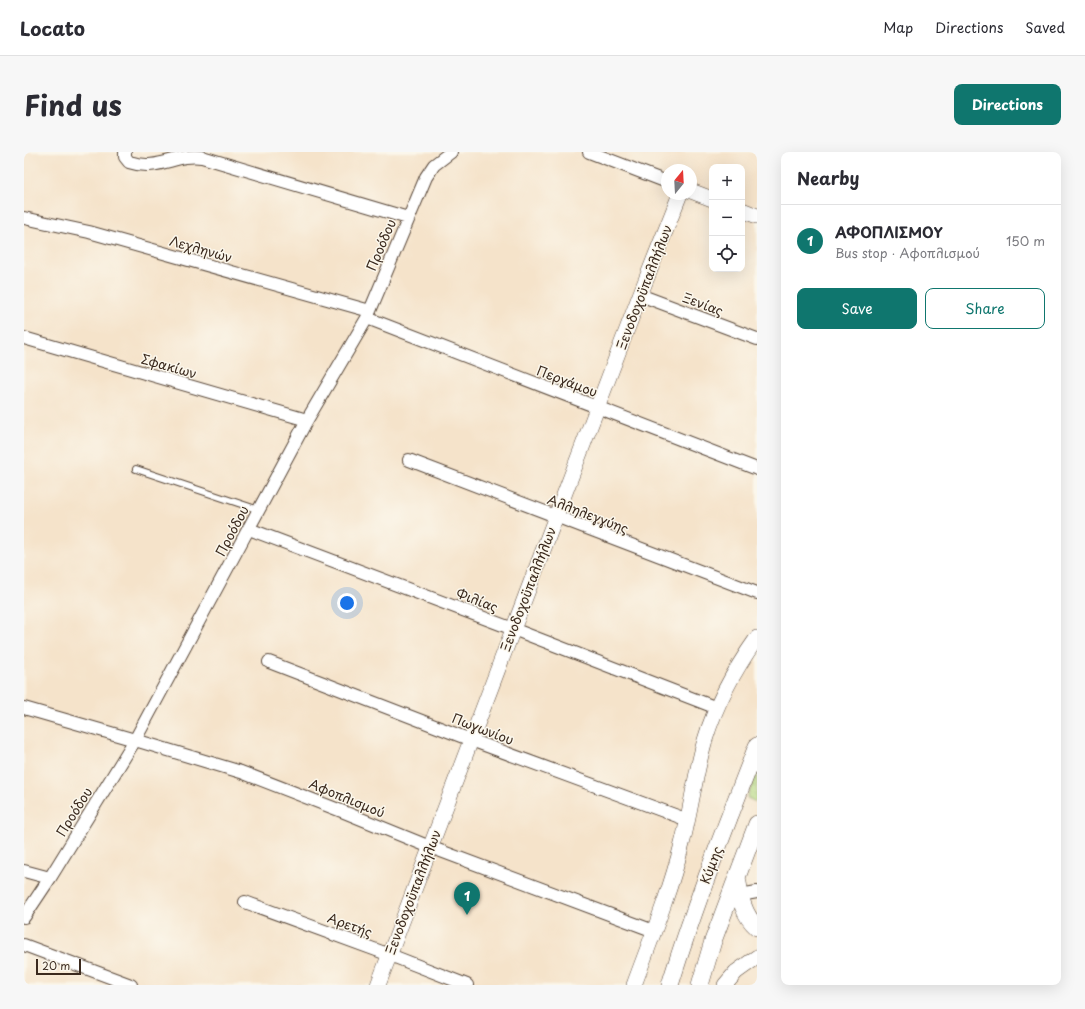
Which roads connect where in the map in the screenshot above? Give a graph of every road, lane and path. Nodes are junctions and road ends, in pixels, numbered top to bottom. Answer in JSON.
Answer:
{"nodes":[{"id":1,"x":125,"y":152,"type":"edge"},
{"id":2,"x":451,"y":152,"type":"edge"},
{"id":3,"x":589,"y":152,"type":"edge"},
{"id":4,"x":166,"y":157,"type":"edge"},
{"id":5,"x":661,"y":180,"type":"edge"},
{"id":6,"x":697,"y":193,"type":"edge"},
{"id":7,"x":709,"y":198,"type":"edge"},
{"id":8,"x":678,"y":200,"type":"edge"},
{"id":9,"x":745,"y":211,"type":"edge"},
{"id":10,"x":757,"y":216,"type":"edge"},
{"id":11,"x":24,"y":218,"type":"edge"},
{"id":12,"x":408,"y":218,"type":"junction"},
{"id":13,"x":640,"y":295,"type":"junction"},
{"id":14,"x":368,"y":315,"type":"junction"},
{"id":15,"x":24,"y":338,"type":"edge"},
{"id":16,"x":757,"y":339,"type":"edge"},
{"id":17,"x":598,"y":408,"type":"junction"},
{"id":18,"x":307,"y":420,"type":"junction"},
{"id":19,"x":408,"y":460,"type":"dead end"},
{"id":20,"x":757,"y":468,"type":"edge"},
{"id":21,"x":136,"y":469,"type":"dead end"},
{"id":22,"x":259,"y":510,"type":"junction"},
{"id":23,"x":556,"y":517,"type":"junction"},
{"id":24,"x":250,"y":529,"type":"junction"},
{"id":25,"x":757,"y":593,"type":"edge"},
{"id":26,"x":513,"y":629,"type":"junction"},
{"id":27,"x":757,"y":638,"type":"edge"},
{"id":28,"x":269,"y":662,"type":"dead end"},
{"id":29,"x":24,"y":708,"type":"edge"},
{"id":30,"x":717,"y":708,"type":"junction"},
{"id":31,"x":135,"y":740,"type":"junction"},
{"id":32,"x":471,"y":740,"type":"junction"},
{"id":33,"x":757,"y":746,"type":"edge"},
{"id":34,"x":688,"y":820,"type":"junction"},
{"id":35,"x":757,"y":824,"type":"edge"},
{"id":36,"x":430,"y":847,"type":"junction"},
{"id":37,"x":24,"y":871,"type":"edge"},
{"id":38,"x":737,"y":875,"type":"junction"},
{"id":39,"x":50,"y":878,"type":"junction"},
{"id":40,"x":757,"y":892,"type":"edge"},
{"id":41,"x":740,"y":895,"type":"junction"},
{"id":42,"x":246,"y":902,"type":"dead end"},
{"id":43,"x":24,"y":917,"type":"edge"},
{"id":44,"x":757,"y":927,"type":"edge"},
{"id":45,"x":654,"y":931,"type":"junction"},
{"id":46,"x":24,"y":945,"type":"edge"},
{"id":47,"x":390,"y":955,"type":"junction"},
{"id":48,"x":757,"y":957,"type":"edge"},
{"id":49,"x":131,"y":985,"type":"edge"},
{"id":50,"x":378,"y":985,"type":"edge"},
{"id":51,"x":467,"y":985,"type":"edge"},
{"id":52,"x":634,"y":985,"type":"edge"},
{"id":53,"x":670,"y":985,"type":"edge"},
{"id":54,"x":700,"y":985,"type":"edge"},
{"id":55,"x":725,"y":985,"type":"edge"}],
"edges":[{"from":1,"to":4,"type":"street"},
{"from":2,"to":12,"type":"street","name":"Προόδου"},
{"from":3,"to":5,"type":"street"},
{"from":4,"to":12,"type":"street"},
{"from":6,"to":7,"type":"street"},
{"from":8,"to":13,"type":"street","name":"Ξενοδοχοϋπαλλήλων"},
{"from":9,"to":10,"type":"street"},
{"from":11,"to":14,"type":"street","name":"Λεχληνών"},
{"from":12,"to":14,"type":"street","name":"Προόδου"},
{"from":13,"to":16,"type":"street","name":"Ξενίας"},
{"from":13,"to":17,"type":"street","name":"Ξενοδοχοϋπαλλήλων"},
{"from":14,"to":17,"type":"street","name":"Περγάμου"},
{"from":14,"to":18,"type":"street","name":"Προόδου"},
{"from":15,"to":18,"type":"street","name":"Σφακίων"},
{"from":17,"to":20,"type":"street","name":"Περγάμου"},
{"from":17,"to":23,"type":"street","name":"Ξενοδοχοϋπαλλήλων"},
{"from":18,"to":22,"type":"street","name":"Προόδου"},
{"from":19,"to":23,"type":"street","name":"Αλληλεγγύης"},
{"from":21,"to":22,"type":"lane"},
{"from":22,"to":24,"type":"street","name":"Προόδου"},
{"from":23,"to":25,"type":"street","name":"Αλληλεγγύης"},
{"from":23,"to":26,"type":"street","name":"Ξενοδοχοϋπαλλήλων"},
{"from":24,"to":26,"type":"street","name":"Φιλίας"},
{"from":24,"to":31,"type":"street","name":"Προόδου"},
{"from":26,"to":30,"type":"street","name":"Φιλίας"},
{"from":26,"to":32,"type":"street","name":"Ξενοδοχοϋπαλλήλων"},
{"from":27,"to":30,"type":"street"},
{"from":28,"to":32,"type":"street","name":"Πωγωνίου"},
{"from":29,"to":31,"type":"street","name":"Αφοπλισμού"},
{"from":30,"to":34,"type":"street"},
{"from":31,"to":36,"type":"street","name":"Αφοπλισμού"},
{"from":31,"to":39,"type":"street","name":"Προόδου"},
{"from":32,"to":34,"type":"street","name":"Πωγωνίου"},
{"from":32,"to":36,"type":"street","name":"Ξενοδοχοϋπαλλήλων"},
{"from":33,"to":53,"type":"main road","name":"Κύμης"},
{"from":34,"to":45,"type":"street"},
{"from":35,"to":38,"type":"main road"},
{"from":36,"to":45,"type":"street","name":"Αφοπλισμού"},
{"from":36,"to":47,"type":"street","name":"Ξενοδοχοϋπαλλήλων"},
{"from":37,"to":39,"type":"street"},
{"from":38,"to":41,"type":"main road"},
{"from":38,"to":54,"type":"main road"},
{"from":39,"to":43,"type":"street","name":"Προόδου"},
{"from":40,"to":41,"type":"street"},
{"from":41,"to":44,"type":"main road"},
{"from":42,"to":47,"type":"street","name":"Αρετής"},
{"from":45,"to":52,"type":"street"},
{"from":46,"to":49,"type":"street"},
{"from":47,"to":50,"type":"street","name":"Ξενοδοχοϋπαλλήλων"},
{"from":47,"to":51,"type":"street","name":"Αρετής"},
{"from":48,"to":55,"type":"street"}]}
